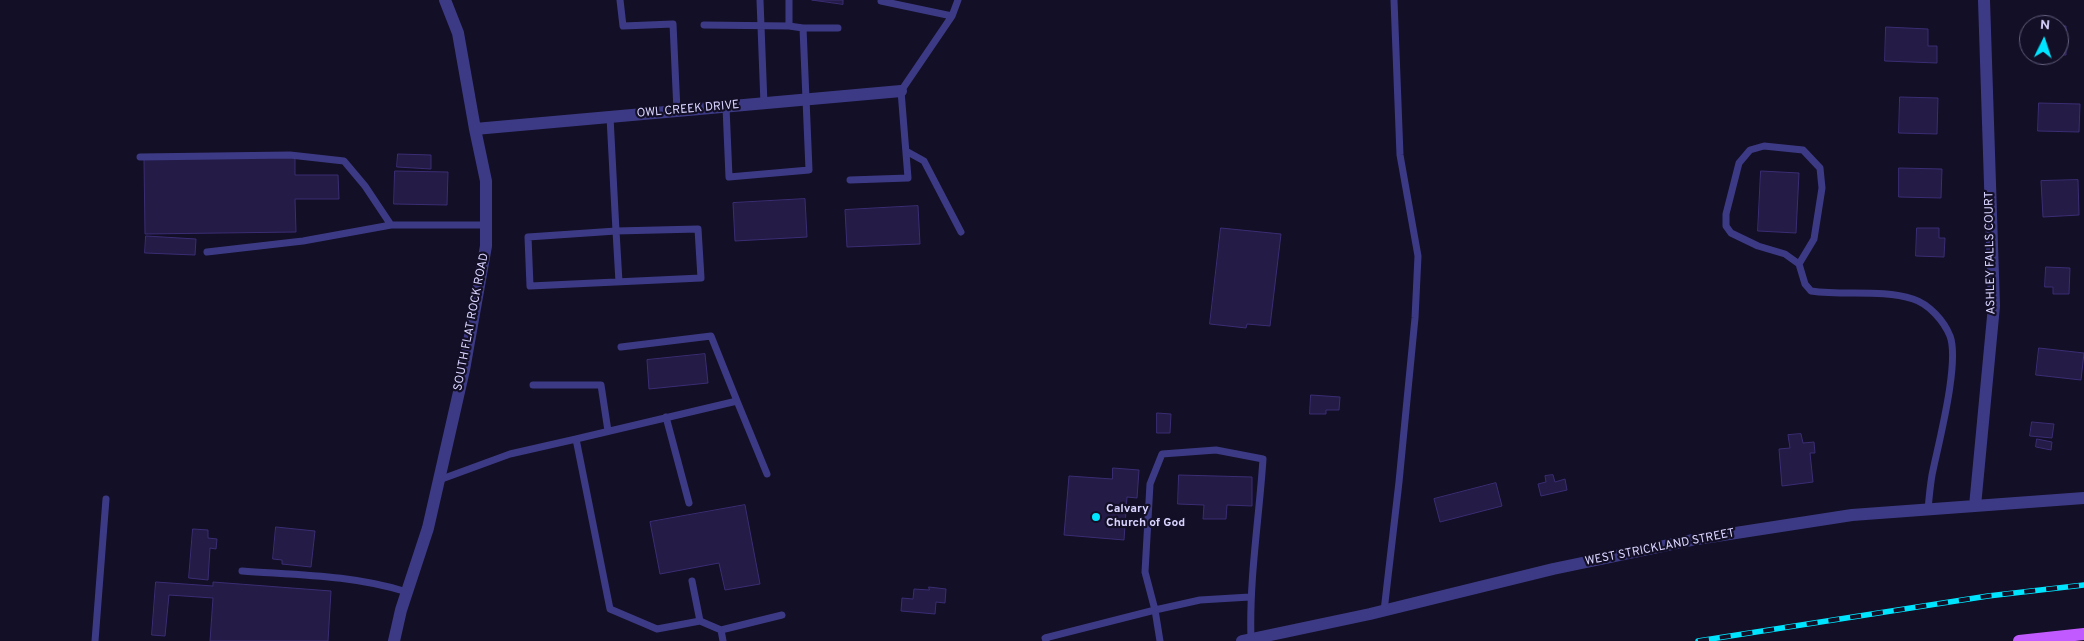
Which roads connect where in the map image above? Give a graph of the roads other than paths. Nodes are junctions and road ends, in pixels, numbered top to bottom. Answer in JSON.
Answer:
{"nodes":[{"id":1,"x":445,"y":0,"type":"edge"},
{"id":2,"x":620,"y":0,"type":"edge"},
{"id":3,"x":760,"y":0,"type":"edge"},
{"id":4,"x":789,"y":0,"type":"edge"},
{"id":5,"x":958,"y":0,"type":"edge"},
{"id":6,"x":1394,"y":0,"type":"edge"},
{"id":7,"x":1984,"y":0,"type":"edge"},
{"id":8,"x":882,"y":1,"type":"dead end"},
{"id":9,"x":952,"y":16,"type":"junction"},
{"id":10,"x":704,"y":25,"type":"dead end"},
{"id":11,"x":762,"y":26,"type":"junction"},
{"id":12,"x":789,"y":26,"type":"junction"},
{"id":13,"x":803,"y":28,"type":"junction"},
{"id":14,"x":838,"y":28,"type":"dead end"},
{"id":15,"x":901,"y":91,"type":"junction"},
{"id":16,"x":805,"y":100,"type":"junction"},
{"id":17,"x":764,"y":104,"type":"junction"},
{"id":18,"x":726,"y":107,"type":"junction"},
{"id":19,"x":677,"y":111,"type":"junction"},
{"id":20,"x":610,"y":117,"type":"junction"},
{"id":21,"x":475,"y":129,"type":"junction"},
{"id":22,"x":906,"y":151,"type":"junction"},
{"id":23,"x":140,"y":157,"type":"dead end"},
{"id":24,"x":850,"y":180,"type":"dead end"},
{"id":25,"x":391,"y":225,"type":"junction"},
{"id":26,"x":486,"y":225,"type":"junction"},
{"id":27,"x":616,"y":231,"type":"junction"},
{"id":28,"x":961,"y":232,"type":"dead end"},
{"id":29,"x":207,"y":252,"type":"dead end"},
{"id":30,"x":1799,"y":264,"type":"junction"},
{"id":31,"x":619,"y":282,"type":"junction"},
{"id":32,"x":621,"y":347,"type":"dead end"},
{"id":33,"x":532,"y":385,"type":"dead end"},
{"id":34,"x":737,"y":401,"type":"junction"},
{"id":35,"x":666,"y":417,"type":"junction"},
{"id":36,"x":608,"y":431,"type":"junction"},
{"id":37,"x":576,"y":439,"type":"junction"},
{"id":38,"x":767,"y":474,"type":"dead end"},
{"id":39,"x":439,"y":480,"type":"junction"},
{"id":40,"x":2084,"y":498,"type":"edge"},
{"id":41,"x":106,"y":499,"type":"dead end"},
{"id":42,"x":689,"y":503,"type":"dead end"},
{"id":43,"x":1975,"y":506,"type":"junction"},
{"id":44,"x":1928,"y":510,"type":"junction"},
{"id":45,"x":242,"y":571,"type":"dead end"},
{"id":46,"x":692,"y":581,"type":"dead end"},
{"id":47,"x":407,"y":592,"type":"junction"},
{"id":48,"x":1250,"y":597,"type":"junction"},
{"id":49,"x":1155,"y":610,"type":"junction"},
{"id":50,"x":1384,"y":611,"type":"junction"},
{"id":51,"x":782,"y":615,"type":"dead end"},
{"id":52,"x":700,"y":621,"type":"junction"},
{"id":53,"x":721,"y":630,"type":"junction"},
{"id":54,"x":2084,"y":634,"type":"edge"},
{"id":55,"x":1248,"y":640,"type":"edge"},
{"id":56,"x":95,"y":641,"type":"edge"},
{"id":57,"x":394,"y":641,"type":"edge"},
{"id":58,"x":723,"y":641,"type":"edge"},
{"id":59,"x":1046,"y":641,"type":"edge"},
{"id":60,"x":1160,"y":641,"type":"edge"},
{"id":61,"x":2020,"y":641,"type":"edge"}],
"edges":[{"from":1,"to":21,"type":"street","name":"SOUTH FLAT ROCK ROAD"},
{"from":2,"to":19,"type":"lane"},
{"from":3,"to":11,"type":"lane"},
{"from":4,"to":12,"type":"lane"},
{"from":5,"to":9,"type":"lane"},
{"from":6,"to":50,"type":"lane"},
{"from":7,"to":43,"type":"street","name":"ASHLEY FALLS COURT"},
{"from":8,"to":9,"type":"lane"},
{"from":9,"to":15,"type":"lane"},
{"from":10,"to":11,"type":"lane"},
{"from":11,"to":12,"type":"lane"},
{"from":11,"to":17,"type":"lane"},
{"from":12,"to":13,"type":"lane"},
{"from":13,"to":14,"type":"lane"},
{"from":13,"to":16,"type":"lane"},
{"from":15,"to":16,"type":"street","name":"OWL CREEK DRIVE"},
{"from":15,"to":22,"type":"lane"},
{"from":16,"to":17,"type":"street","name":"OWL CREEK DRIVE"},
{"from":16,"to":18,"type":"lane"},
{"from":17,"to":18,"type":"street","name":"OWL CREEK DRIVE"},
{"from":18,"to":19,"type":"street","name":"OWL CREEK DRIVE"},
{"from":19,"to":20,"type":"street","name":"OWL CREEK DRIVE"},
{"from":20,"to":21,"type":"street","name":"OWL CREEK DRIVE"},
{"from":20,"to":27,"type":"lane"},
{"from":21,"to":26,"type":"street","name":"SOUTH FLAT ROCK ROAD"},
{"from":22,"to":24,"type":"lane"},
{"from":22,"to":28,"type":"lane"},
{"from":23,"to":25,"type":"lane"},
{"from":25,"to":26,"type":"lane"},
{"from":25,"to":29,"type":"lane"},
{"from":26,"to":39,"type":"street","name":"SOUTH FLAT ROCK ROAD"},
{"from":27,"to":31,"type":"lane"},
{"from":27,"to":31,"type":"lane"},
{"from":27,"to":31,"type":"lane"},
{"from":30,"to":30,"type":"lane"},
{"from":30,"to":44,"type":"lane"},
{"from":32,"to":34,"type":"lane"},
{"from":33,"to":36,"type":"lane"},
{"from":34,"to":35,"type":"lane"},
{"from":34,"to":38,"type":"lane"},
{"from":35,"to":36,"type":"lane"},
{"from":35,"to":42,"type":"lane"},
{"from":36,"to":37,"type":"lane"},
{"from":37,"to":39,"type":"lane"},
{"from":37,"to":52,"type":"lane"},
{"from":39,"to":47,"type":"street","name":"SOUTH FLAT ROCK ROAD"},
{"from":40,"to":43,"type":"street","name":"WEST STRICKLAND STREET"},
{"from":41,"to":56,"type":"lane"},
{"from":43,"to":44,"type":"street","name":"WEST STRICKLAND STREET"},
{"from":44,"to":50,"type":"street","name":"WEST STRICKLAND STREET"},
{"from":45,"to":47,"type":"lane"},
{"from":46,"to":52,"type":"lane"},
{"from":47,"to":57,"type":"street","name":"SOUTH FLAT ROCK ROAD"},
{"from":48,"to":49,"type":"lane"},
{"from":48,"to":49,"type":"lane"},
{"from":48,"to":55,"type":"lane"},
{"from":49,"to":59,"type":"lane"},
{"from":49,"to":60,"type":"lane"},
{"from":50,"to":55,"type":"street","name":"WEST STRICKLAND STREET"},
{"from":51,"to":53,"type":"lane"},
{"from":52,"to":53,"type":"lane"},
{"from":53,"to":58,"type":"lane"},
{"from":54,"to":61,"type":"main road"}]}
